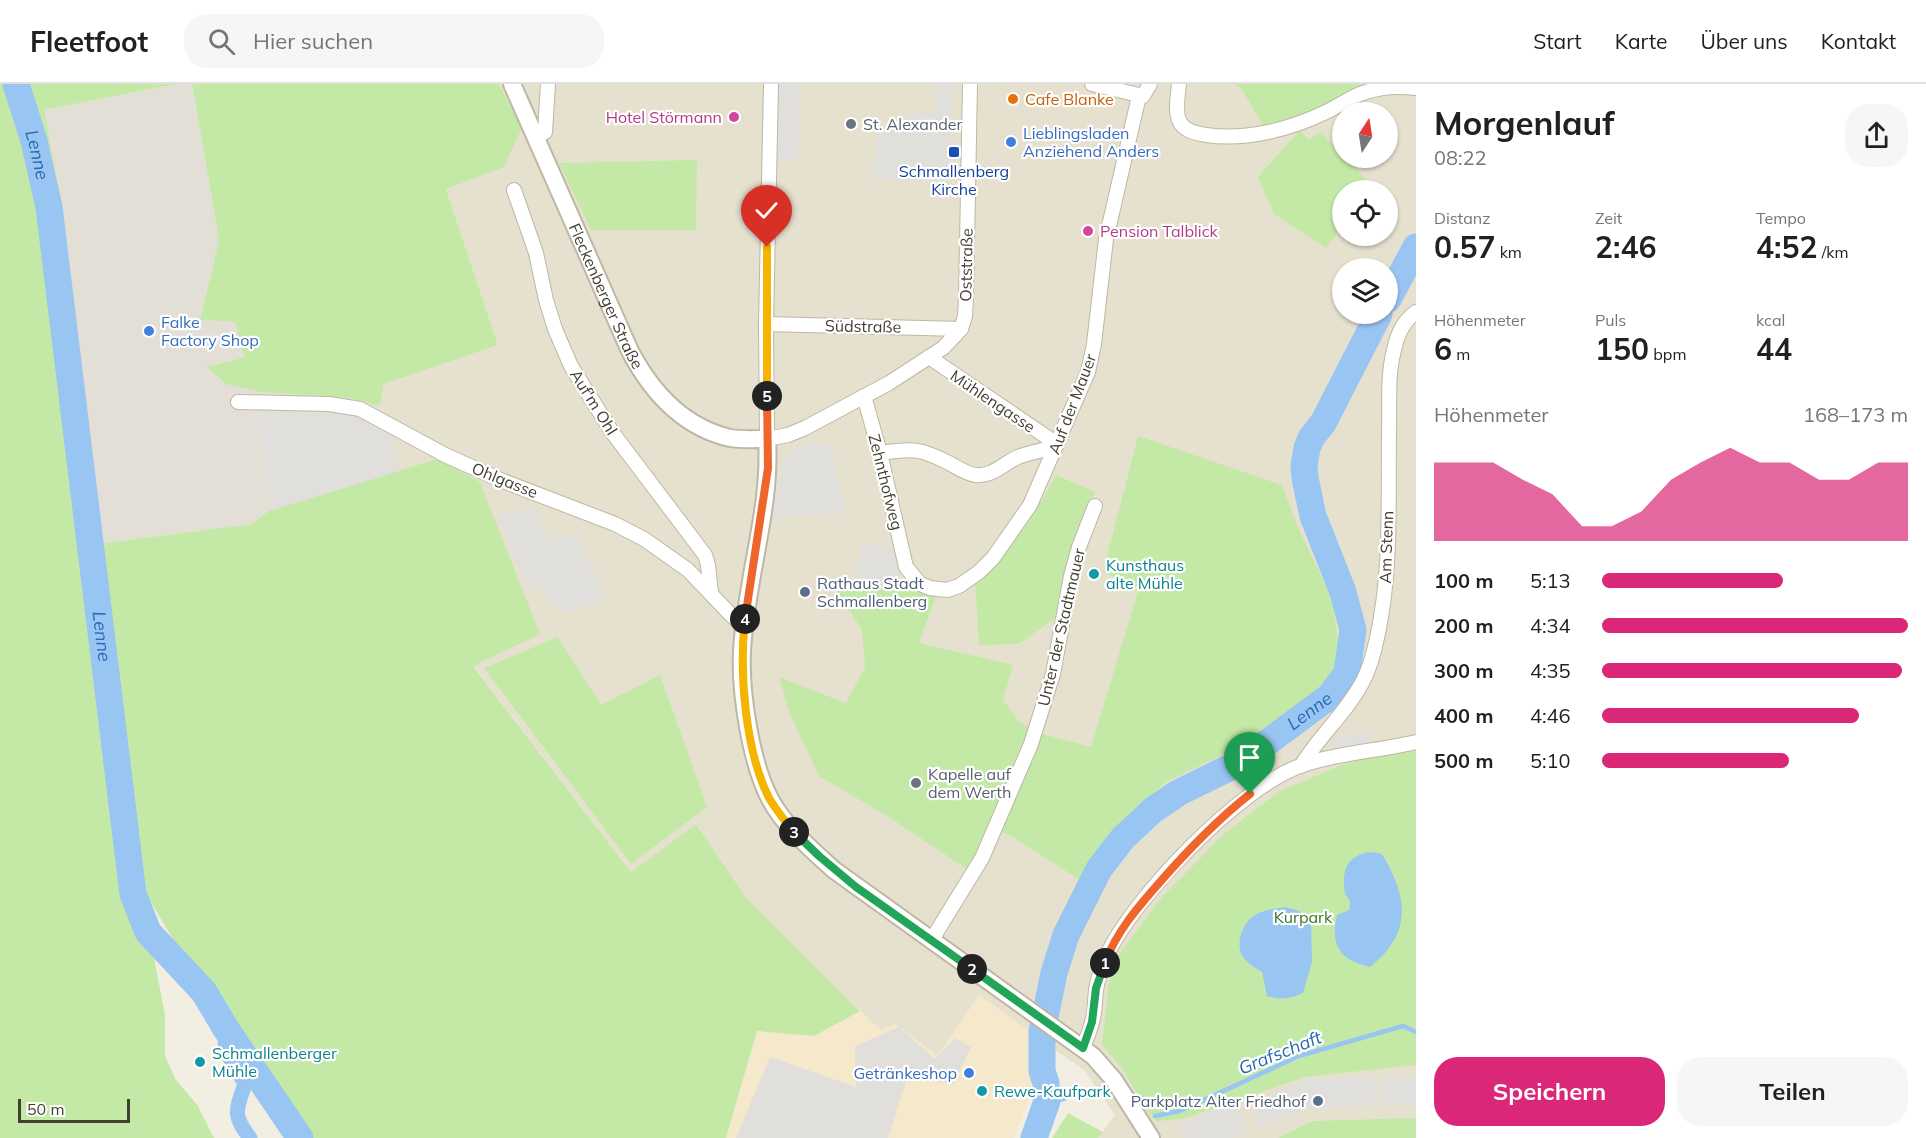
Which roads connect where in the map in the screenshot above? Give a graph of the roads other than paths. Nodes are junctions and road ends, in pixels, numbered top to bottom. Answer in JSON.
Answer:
{"nodes":[{"id":1,"x":512,"y":84,"type":"edge"},
{"id":2,"x":548,"y":84,"type":"edge"},
{"id":3,"x":771,"y":84,"type":"edge"},
{"id":4,"x":970,"y":84,"type":"edge"},
{"id":5,"x":1092,"y":84,"type":"edge"},
{"id":6,"x":1150,"y":84,"type":"edge"},
{"id":7,"x":1179,"y":84,"type":"edge"},
{"id":8,"x":1416,"y":88,"type":"edge"},
{"id":9,"x":1136,"y":92,"type":"edge"},
{"id":10,"x":535,"y":137,"type":"junction"},
{"id":11,"x":514,"y":190,"type":"dead end"},
{"id":12,"x":1416,"y":312,"type":"edge"},
{"id":13,"x":766,"y":324,"type":"junction"},
{"id":14,"x":961,"y":329,"type":"junction"},
{"id":15,"x":929,"y":357,"type":"junction"},
{"id":16,"x":864,"y":396,"type":"junction"},
{"id":17,"x":238,"y":402,"type":"dead end"},
{"id":18,"x":767,"y":439,"type":"junction"},
{"id":19,"x":1057,"y":444,"type":"junction"},
{"id":20,"x":880,"y":453,"type":"junction"},
{"id":21,"x":1095,"y":506,"type":"dead end"},
{"id":22,"x":906,"y":567,"type":"joint"},
{"id":23,"x":711,"y":593,"type":"junction"},
{"id":24,"x":744,"y":627,"type":"junction"},
{"id":25,"x":1416,"y":742,"type":"edge"},
{"id":26,"x":1300,"y":766,"type":"junction"},
{"id":27,"x":931,"y":941,"type":"junction"},
{"id":28,"x":1077,"y":1043,"type":"junction"},
{"id":29,"x":1149,"y":1134,"type":"edge"}],
"edges":[{"from":1,"to":10,"type":"street","name":"Fleckenberger Straße"},
{"from":2,"to":10,"type":"street"},
{"from":3,"to":13,"type":"street"},
{"from":4,"to":14,"type":"street","name":"Oststraße"},
{"from":5,"to":9,"type":"street"},
{"from":6,"to":9,"type":"street"},
{"from":7,"to":8,"type":"street"},
{"from":9,"to":19,"type":"street","name":"Auf der Mauer"},
{"from":10,"to":18,"type":"street","name":"Fleckenberger Straße"},
{"from":11,"to":23,"type":"street","name":"Auf'm Ohl"},
{"from":12,"to":26,"type":"street","name":"Am Stenn"},
{"from":13,"to":14,"type":"street","name":"Südstraße"},
{"from":13,"to":18,"type":"street"},
{"from":14,"to":15,"type":"street"},
{"from":15,"to":16,"type":"street"},
{"from":15,"to":19,"type":"street","name":"Mühlengasse"},
{"from":16,"to":18,"type":"street"},
{"from":16,"to":20,"type":"street","name":"Zehnthofweg"},
{"from":17,"to":23,"type":"street","name":"Ohlgasse"},
{"from":18,"to":24,"type":"street"},
{"from":19,"to":20,"type":"street"},
{"from":19,"to":22,"type":"street","name":"Auf der Mauer"},
{"from":20,"to":22,"type":"street","name":"Zehnthofweg"},
{"from":21,"to":27,"type":"street","name":"Unter der Stadtmauer"},
{"from":23,"to":24,"type":"street","name":"Ohlgasse"},
{"from":24,"to":27,"type":"street"},
{"from":25,"to":26,"type":"street","name":"Am Stenn"},
{"from":26,"to":28,"type":"street","name":"Am Stenn"},
{"from":27,"to":28,"type":"street"},
{"from":28,"to":29,"type":"street"}]}
